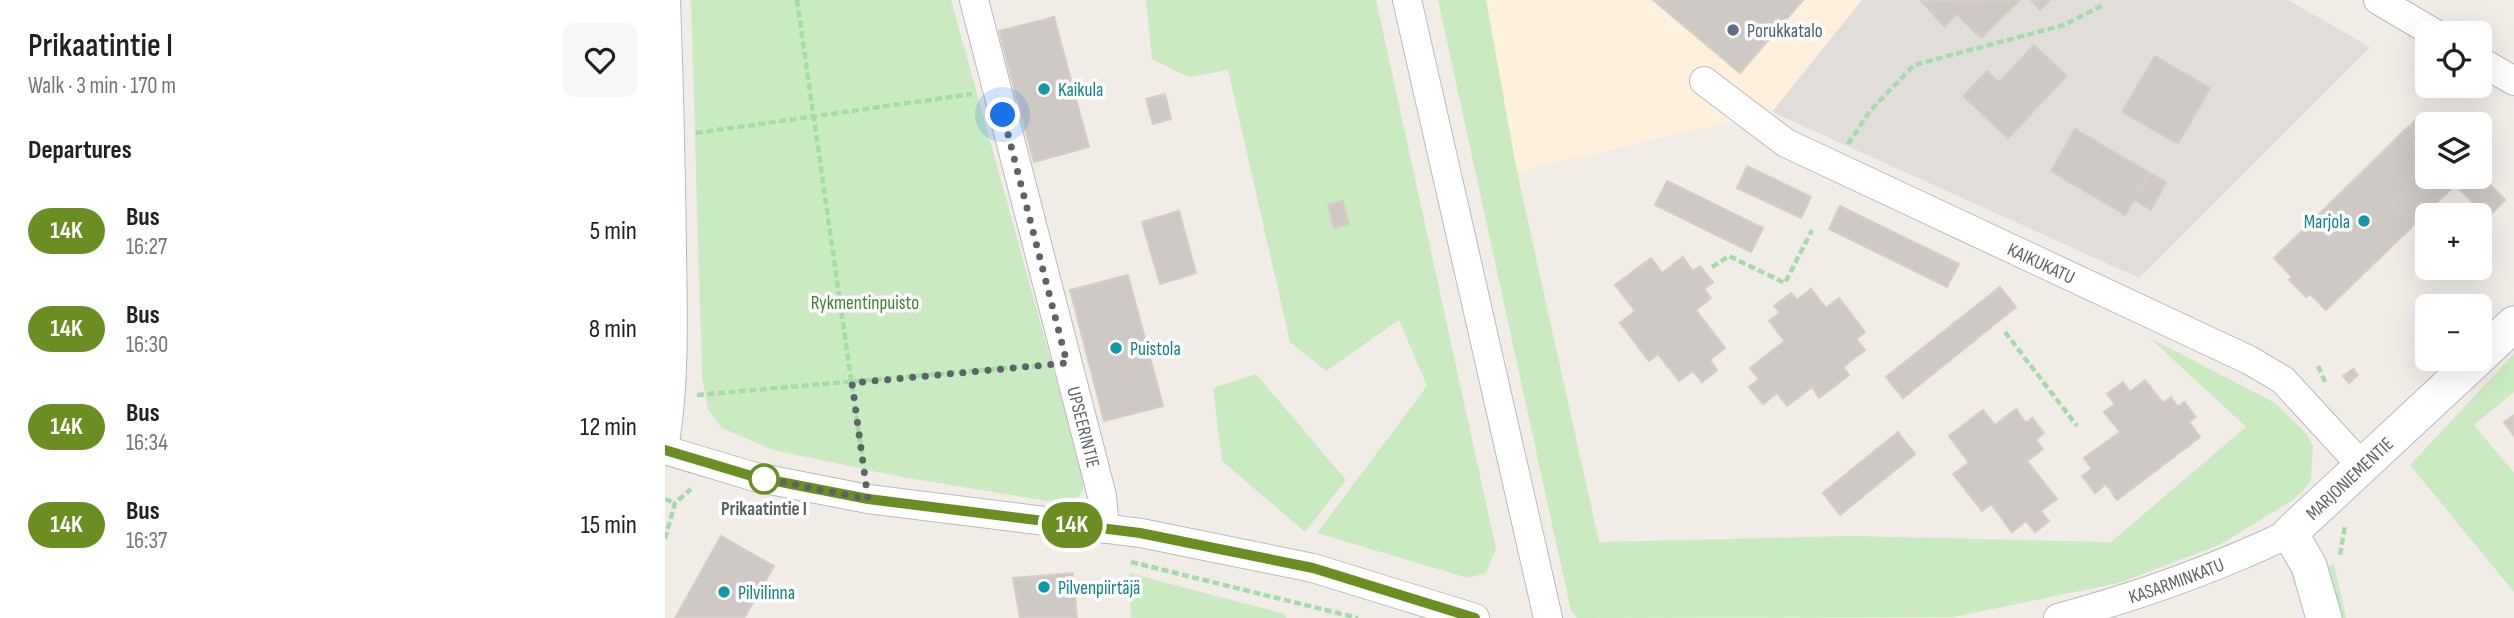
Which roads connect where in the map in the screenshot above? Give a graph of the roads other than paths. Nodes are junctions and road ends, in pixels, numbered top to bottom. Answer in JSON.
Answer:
{"nodes":[{"id":1,"x":666,"y":0,"type":"edge"},
{"id":2,"x":974,"y":0,"type":"edge"},
{"id":3,"x":1407,"y":0,"type":"edge"},
{"id":4,"x":2378,"y":0,"type":"edge"},
{"id":5,"x":2415,"y":22,"type":"edge"},
{"id":6,"x":2492,"y":68,"type":"edge"},
{"id":7,"x":1704,"y":81,"type":"dead end"},
{"id":8,"x":2514,"y":81,"type":"edge"},
{"id":9,"x":2514,"y":324,"type":"edge"},
{"id":10,"x":2492,"y":345,"type":"edge"},
{"id":11,"x":2465,"y":371,"type":"edge"},
{"id":12,"x":665,"y":443,"type":"edge"},
{"id":13,"x":665,"y":450,"type":"edge"},
{"id":14,"x":2362,"y":466,"type":"junction"},
{"id":15,"x":1105,"y":529,"type":"junction"},
{"id":16,"x":2290,"y":533,"type":"junction"},
{"id":17,"x":1475,"y":618,"type":"edge"},
{"id":18,"x":1548,"y":618,"type":"edge"},
{"id":19,"x":2058,"y":618,"type":"edge"},
{"id":20,"x":2324,"y":618,"type":"edge"}],
"edges":[{"from":1,"to":12,"type":"street"},
{"from":2,"to":15,"type":"street","name":"UPSEERINTIE"},
{"from":3,"to":18,"type":"street"},
{"from":4,"to":5,"type":"street"},
{"from":6,"to":8,"type":"street"},
{"from":7,"to":14,"type":"street","name":"KAIKUKATU"},
{"from":9,"to":10,"type":"street","name":"MARJONIEMENTIE"},
{"from":11,"to":14,"type":"street","name":"MARJONIEMENTIE"},
{"from":13,"to":15,"type":"street"},
{"from":14,"to":16,"type":"street","name":"MARJONIEMENTIE"},
{"from":15,"to":17,"type":"street"},
{"from":16,"to":19,"type":"street","name":"KASARMINKATU"},
{"from":16,"to":20,"type":"street","name":"MARJONIEMENTIE"}]}
